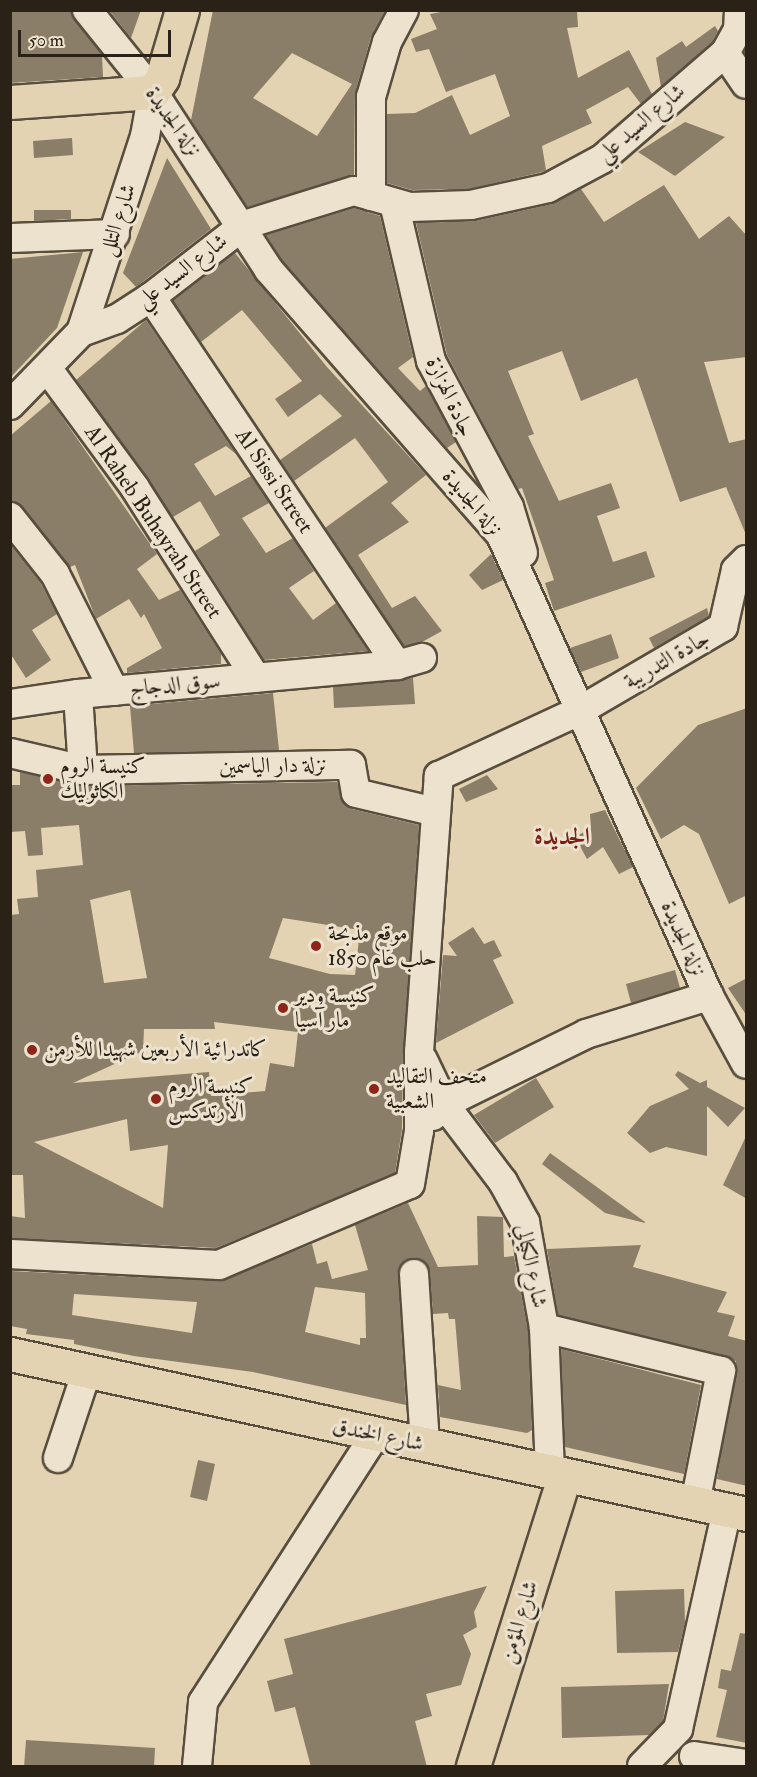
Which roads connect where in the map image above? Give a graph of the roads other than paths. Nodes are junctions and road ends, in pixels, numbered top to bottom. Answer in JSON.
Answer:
{"nodes":[{"id":1,"x":87,"y":10,"type":"edge"},
{"id":2,"x":182,"y":10,"type":"edge"},
{"id":3,"x":404,"y":10,"type":"edge"},
{"id":4,"x":737,"y":30,"type":"edge"},
{"id":5,"x":747,"y":84,"type":"edge"},
{"id":6,"x":153,"y":92,"type":"junction"},
{"id":7,"x":10,"y":102,"type":"edge"},
{"id":8,"x":383,"y":200,"type":"junction"},
{"id":9,"x":244,"y":225,"type":"junction"},
{"id":10,"x":115,"y":234,"type":"junction"},
{"id":11,"x":10,"y":238,"type":"edge"},
{"id":12,"x":151,"y":297,"type":"junction"},
{"id":13,"x":81,"y":332,"type":"junction"},
{"id":14,"x":47,"y":368,"type":"junction"},
{"id":15,"x":10,"y":405,"type":"edge"},
{"id":16,"x":10,"y":517,"type":"edge"},
{"id":17,"x":747,"y":560,"type":"edge"},
{"id":18,"x":522,"y":583,"type":"junction"},
{"id":19,"x":409,"y":662,"type":"joint"},
{"id":20,"x":256,"y":678,"type":"junction"},
{"id":21,"x":114,"y":691,"type":"junction"},
{"id":22,"x":78,"y":694,"type":"junction"},
{"id":23,"x":10,"y":704,"type":"edge"},
{"id":24,"x":579,"y":711,"type":"junction"},
{"id":25,"x":10,"y":753,"type":"edge"},
{"id":26,"x":83,"y":770,"type":"junction"},
{"id":27,"x":436,"y":812,"type":"junction"},
{"id":28,"x":709,"y":996,"type":"junction"},
{"id":29,"x":742,"y":1047,"type":"edge"},
{"id":30,"x":419,"y":1052,"type":"junction"},
{"id":31,"x":444,"y":1104,"type":"junction"},
{"id":32,"x":419,"y":1131,"type":"junction"},
{"id":33,"x":10,"y":1254,"type":"edge"},
{"id":34,"x":414,"y":1274,"type":"dead end"},
{"id":35,"x":543,"y":1328,"type":"junction"},
{"id":36,"x":10,"y":1354,"type":"edge"},
{"id":37,"x":87,"y":1371,"type":"junction"},
{"id":38,"x":375,"y":1435,"type":"junction"},
{"id":39,"x":425,"y":1446,"type":"junction"},
{"id":40,"x":58,"y":1458,"type":"dead end"},
{"id":41,"x":557,"y":1475,"type":"junction"},
{"id":42,"x":695,"y":1504,"type":"junction"},
{"id":43,"x":737,"y":1512,"type":"edge"},
{"id":44,"x":694,"y":1756,"type":"dead end"},
{"id":45,"x":747,"y":1764,"type":"edge"},
{"id":46,"x":197,"y":1767,"type":"edge"},
{"id":47,"x":473,"y":1767,"type":"edge"},
{"id":48,"x":642,"y":1767,"type":"edge"}],
"edges":[{"from":1,"to":6,"type":"street","name":"نزلة الجديدة"},
{"from":2,"to":6,"type":"main road","name":"شارع التلل"},
{"from":3,"to":8,"type":"street","name":"جادة الهزازة"},
{"from":4,"to":5,"type":"street"},
{"from":4,"to":8,"type":"street","name":"شارع السيد علي"},
{"from":6,"to":7,"type":"main road"},
{"from":6,"to":9,"type":"street","name":"نزلة الجديدة"},
{"from":6,"to":10,"type":"street","name":"شارع التلل"},
{"from":8,"to":9,"type":"street","name":"شارع السيد علي"},
{"from":8,"to":18,"type":"street","name":"جادة الهزازة"},
{"from":9,"to":12,"type":"street","name":"شارع السيد علي"},
{"from":9,"to":18,"type":"street","name":"نزلة الجديدة"},
{"from":10,"to":11,"type":"street"},
{"from":10,"to":13,"type":"street","name":"شارع التلل"},
{"from":12,"to":13,"type":"street","name":"شارع السيد علي"},
{"from":12,"to":19,"type":"street","name":"Al Sissi Street"},
{"from":13,"to":14,"type":"street","name":"شارع التلل"},
{"from":14,"to":15,"type":"street","name":"شارع التلل"},
{"from":14,"to":20,"type":"street","name":"Al Raheb Buhayrah Street"},
{"from":16,"to":21,"type":"street"},
{"from":17,"to":24,"type":"street","name":"جادة التدريبة"},
{"from":18,"to":24,"type":"street","name":"نزلة الجديدة"},
{"from":19,"to":20,"type":"street","name":"سوق الدجاج"},
{"from":20,"to":21,"type":"street","name":"سوق الدجاج"},
{"from":21,"to":22,"type":"street","name":"سوق الدجاج"},
{"from":22,"to":23,"type":"street","name":"سوق الدجاج"},
{"from":22,"to":26,"type":"street"},
{"from":24,"to":27,"type":"street","name":"جادة التدريبة"},
{"from":24,"to":28,"type":"street","name":"نزلة الجديدة"},
{"from":25,"to":26,"type":"street"},
{"from":26,"to":27,"type":"street","name":"نزلة دار الياسمين"},
{"from":27,"to":30,"type":"street"},
{"from":28,"to":29,"type":"street","name":"نزلة الجديدة"},
{"from":28,"to":31,"type":"street"},
{"from":30,"to":31,"type":"street","name":"شارع الكيالي"},
{"from":30,"to":32,"type":"street"},
{"from":31,"to":32,"type":"street"},
{"from":31,"to":35,"type":"street","name":"شارع الكيالي"},
{"from":32,"to":33,"type":"street"},
{"from":34,"to":39,"type":"street"},
{"from":35,"to":41,"type":"street","name":"شارع الكيالي"},
{"from":35,"to":42,"type":"street"},
{"from":36,"to":37,"type":"main road","name":"شارع الخندق"},
{"from":37,"to":38,"type":"main road","name":"شارع الخندق"},
{"from":37,"to":40,"type":"street"},
{"from":38,"to":39,"type":"main road","name":"شارع الخندق"},
{"from":38,"to":46,"type":"street"},
{"from":39,"to":41,"type":"main road","name":"شارع الخندق"},
{"from":41,"to":42,"type":"main road","name":"شارع الخندق"},
{"from":41,"to":47,"type":"main road","name":"شارع المؤمن"},
{"from":42,"to":43,"type":"main road","name":"شارع الخندق"},
{"from":43,"to":48,"type":"street"},
{"from":44,"to":45,"type":"street"}]}
